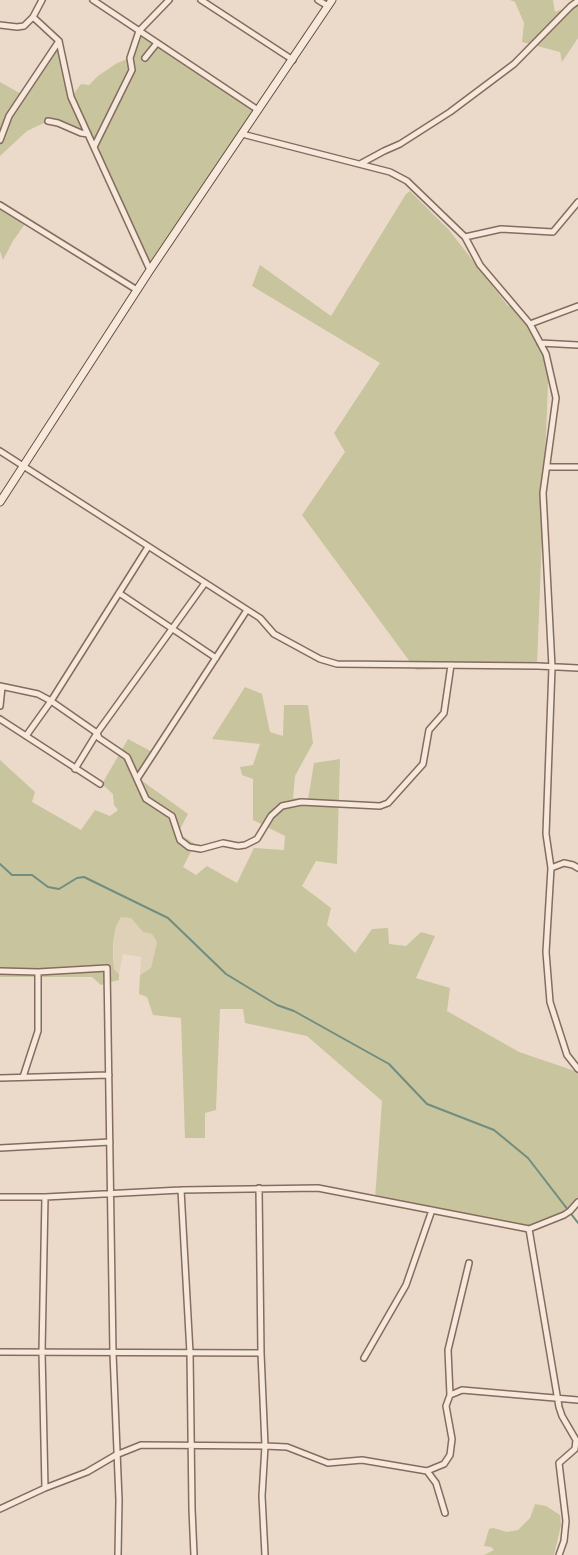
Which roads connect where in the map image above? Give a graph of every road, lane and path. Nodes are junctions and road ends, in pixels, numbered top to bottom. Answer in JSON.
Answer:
{"nodes":[{"id":1,"x":42,"y":0,"type":"edge"},
{"id":2,"x":93,"y":0,"type":"edge"},
{"id":3,"x":169,"y":0,"type":"edge"},
{"id":4,"x":202,"y":0,"type":"edge"},
{"id":5,"x":318,"y":0,"type":"edge"},
{"id":6,"x":578,"y":1,"type":"edge"},
{"id":7,"x":330,"y":3,"type":"edge"},
{"id":8,"x":33,"y":17,"type":"junction"},
{"id":9,"x":0,"y":25,"type":"edge"},
{"id":10,"x":139,"y":31,"type":"junction"},
{"id":11,"x":59,"y":41,"type":"junction"},
{"id":12,"x":157,"y":43,"type":"junction"},
{"id":13,"x":145,"y":58,"type":"dead end"},
{"id":14,"x":293,"y":60,"type":"junction"},
{"id":15,"x":258,"y":110,"type":"junction"},
{"id":16,"x":48,"y":121,"type":"dead end"},
{"id":17,"x":88,"y":134,"type":"junction"},
{"id":18,"x":242,"y":134,"type":"junction"},
{"id":19,"x":0,"y":140,"type":"edge"},
{"id":20,"x":94,"y":147,"type":"junction"},
{"id":21,"x":360,"y":164,"type":"junction"},
{"id":22,"x":578,"y":202,"type":"edge"},
{"id":23,"x":0,"y":204,"type":"edge"},
{"id":24,"x":465,"y":237,"type":"junction"},
{"id":25,"x":150,"y":270,"type":"junction"},
{"id":26,"x":137,"y":290,"type":"junction"},
{"id":27,"x":578,"y":306,"type":"edge"},
{"id":28,"x":530,"y":324,"type":"junction"},
{"id":29,"x":540,"y":344,"type":"junction"},
{"id":30,"x":578,"y":345,"type":"edge"},
{"id":31,"x":0,"y":451,"type":"edge"},
{"id":32,"x":23,"y":467,"type":"junction"},
{"id":33,"x":547,"y":467,"type":"junction"},
{"id":34,"x":578,"y":467,"type":"edge"},
{"id":35,"x":0,"y":502,"type":"edge"},
{"id":36,"x":148,"y":547,"type":"junction"},
{"id":37,"x":205,"y":583,"type":"junction"},
{"id":38,"x":119,"y":592,"type":"junction"},
{"id":39,"x":248,"y":610,"type":"junction"},
{"id":40,"x":173,"y":629,"type":"junction"},
{"id":41,"x":216,"y":658,"type":"junction"},
{"id":42,"x":451,"y":665,"type":"junction"},
{"id":43,"x":552,"y":667,"type":"junction"},
{"id":44,"x":578,"y":668,"type":"edge"},
{"id":45,"x":1,"y":687,"type":"edge"},
{"id":46,"x":51,"y":701,"type":"junction"},
{"id":47,"x":0,"y":706,"type":"edge"},
{"id":48,"x":0,"y":719,"type":"edge"},
{"id":49,"x":97,"y":733,"type":"junction"},
{"id":50,"x":26,"y":736,"type":"junction"},
{"id":51,"x":75,"y":769,"type":"junction"},
{"id":52,"x":137,"y":779,"type":"junction"},
{"id":53,"x":100,"y":784,"type":"dead end"},
{"id":54,"x":551,"y":868,"type":"junction"},
{"id":55,"x":578,"y":868,"type":"edge"},
{"id":56,"x":0,"y":971,"type":"edge"},
{"id":57,"x":38,"y":972,"type":"junction"},
{"id":58,"x":578,"y":1069,"type":"edge"},
{"id":59,"x":109,"y":1075,"type":"junction"},
{"id":60,"x":23,"y":1077,"type":"junction"},
{"id":61,"x":0,"y":1078,"type":"edge"},
{"id":62,"x":110,"y":1142,"type":"junction"},
{"id":63,"x":0,"y":1148,"type":"edge"},
{"id":64,"x":259,"y":1188,"type":"junction"},
{"id":65,"x":181,"y":1190,"type":"junction"},
{"id":66,"x":111,"y":1194,"type":"junction"},
{"id":67,"x":0,"y":1197,"type":"edge"},
{"id":68,"x":45,"y":1197,"type":"junction"},
{"id":69,"x":578,"y":1202,"type":"edge"},
{"id":70,"x":432,"y":1210,"type":"junction"},
{"id":71,"x":529,"y":1229,"type":"junction"},
{"id":72,"x":469,"y":1264,"type":"dead end"},
{"id":73,"x":0,"y":1352,"type":"edge"},
{"id":74,"x":42,"y":1352,"type":"junction"},
{"id":75,"x":113,"y":1353,"type":"junction"},
{"id":76,"x":190,"y":1353,"type":"junction"},
{"id":77,"x":261,"y":1353,"type":"junction"},
{"id":78,"x":364,"y":1358,"type":"dead end"},
{"id":79,"x":450,"y":1395,"type":"junction"},
{"id":80,"x":558,"y":1398,"type":"junction"},
{"id":81,"x":578,"y":1400,"type":"edge"},
{"id":82,"x":577,"y":1445,"type":"edge"},
{"id":83,"x":192,"y":1446,"type":"junction"},
{"id":84,"x":265,"y":1446,"type":"junction"},
{"id":85,"x":116,"y":1455,"type":"junction"},
{"id":86,"x":426,"y":1471,"type":"junction"},
{"id":87,"x":45,"y":1488,"type":"junction"},
{"id":88,"x":0,"y":1509,"type":"edge"},
{"id":89,"x":445,"y":1512,"type":"dead end"},
{"id":90,"x":118,"y":1555,"type":"edge"},
{"id":91,"x":194,"y":1555,"type":"edge"},
{"id":92,"x":265,"y":1555,"type":"edge"},
{"id":93,"x":559,"y":1555,"type":"edge"}],
"edges":[{"from":1,"to":8,"type":"street"},
{"from":2,"to":10,"type":"street"},
{"from":3,"to":10,"type":"street"},
{"from":4,"to":14,"type":"street"},
{"from":5,"to":7,"type":"street"},
{"from":6,"to":21,"type":"street"},
{"from":7,"to":14,"type":"main road"},
{"from":8,"to":9,"type":"street"},
{"from":8,"to":11,"type":"street"},
{"from":10,"to":12,"type":"street"},
{"from":10,"to":20,"type":"street"},
{"from":11,"to":17,"type":"street"},
{"from":11,"to":19,"type":"street"},
{"from":12,"to":13,"type":"street"},
{"from":12,"to":15,"type":"street"},
{"from":14,"to":15,"type":"main road"},
{"from":15,"to":18,"type":"main road"},
{"from":16,"to":17,"type":"street"},
{"from":17,"to":20,"type":"street"},
{"from":18,"to":21,"type":"street"},
{"from":18,"to":25,"type":"main road"},
{"from":20,"to":25,"type":"street"},
{"from":21,"to":24,"type":"street"},
{"from":22,"to":24,"type":"street"},
{"from":23,"to":26,"type":"street"},
{"from":24,"to":28,"type":"street"},
{"from":25,"to":26,"type":"main road"},
{"from":26,"to":32,"type":"main road"},
{"from":27,"to":28,"type":"street"},
{"from":28,"to":29,"type":"street"},
{"from":29,"to":30,"type":"street"},
{"from":29,"to":33,"type":"street"},
{"from":31,"to":32,"type":"street"},
{"from":32,"to":35,"type":"main road"},
{"from":32,"to":36,"type":"street"},
{"from":33,"to":34,"type":"street"},
{"from":33,"to":43,"type":"street"},
{"from":36,"to":37,"type":"street"},
{"from":36,"to":38,"type":"street"},
{"from":37,"to":39,"type":"street"},
{"from":37,"to":40,"type":"street"},
{"from":38,"to":40,"type":"street"},
{"from":38,"to":46,"type":"street"},
{"from":39,"to":41,"type":"street"},
{"from":39,"to":42,"type":"street"},
{"from":40,"to":41,"type":"street"},
{"from":40,"to":49,"type":"street"},
{"from":41,"to":52,"type":"street"},
{"from":42,"to":43,"type":"street"},
{"from":42,"to":52,"type":"street"},
{"from":43,"to":44,"type":"street"},
{"from":43,"to":54,"type":"street"},
{"from":45,"to":46,"type":"street"},
{"from":45,"to":47,"type":"street"},
{"from":46,"to":49,"type":"street"},
{"from":46,"to":50,"type":"street"},
{"from":48,"to":50,"type":"street"},
{"from":49,"to":51,"type":"street"},
{"from":49,"to":52,"type":"street"},
{"from":50,"to":51,"type":"street"},
{"from":51,"to":53,"type":"street"},
{"from":54,"to":55,"type":"street"},
{"from":54,"to":58,"type":"street"},
{"from":56,"to":57,"type":"street"},
{"from":57,"to":59,"type":"street"},
{"from":57,"to":60,"type":"street"},
{"from":59,"to":60,"type":"street"},
{"from":59,"to":62,"type":"street"},
{"from":60,"to":61,"type":"street"},
{"from":62,"to":63,"type":"street"},
{"from":62,"to":66,"type":"street"},
{"from":64,"to":65,"type":"street"},
{"from":64,"to":70,"type":"street"},
{"from":64,"to":77,"type":"street"},
{"from":65,"to":66,"type":"street"},
{"from":65,"to":76,"type":"street"},
{"from":66,"to":68,"type":"street"},
{"from":66,"to":75,"type":"street"},
{"from":67,"to":68,"type":"street"},
{"from":68,"to":74,"type":"street"},
{"from":69,"to":71,"type":"street"},
{"from":70,"to":71,"type":"street"},
{"from":70,"to":78,"type":"street"},
{"from":71,"to":80,"type":"street"},
{"from":72,"to":79,"type":"street"},
{"from":73,"to":74,"type":"street"},
{"from":74,"to":75,"type":"street"},
{"from":74,"to":87,"type":"street"},
{"from":75,"to":76,"type":"street"},
{"from":75,"to":85,"type":"street"},
{"from":76,"to":77,"type":"street"},
{"from":76,"to":83,"type":"street"},
{"from":77,"to":84,"type":"street"},
{"from":79,"to":80,"type":"street"},
{"from":79,"to":86,"type":"street"},
{"from":80,"to":81,"type":"street"},
{"from":80,"to":82,"type":"street"},
{"from":82,"to":93,"type":"street"},
{"from":83,"to":84,"type":"street"},
{"from":83,"to":85,"type":"street"},
{"from":83,"to":91,"type":"street"},
{"from":84,"to":86,"type":"street"},
{"from":84,"to":92,"type":"street"},
{"from":85,"to":87,"type":"street"},
{"from":85,"to":90,"type":"street"},
{"from":86,"to":89,"type":"street"},
{"from":87,"to":88,"type":"street"}]}
